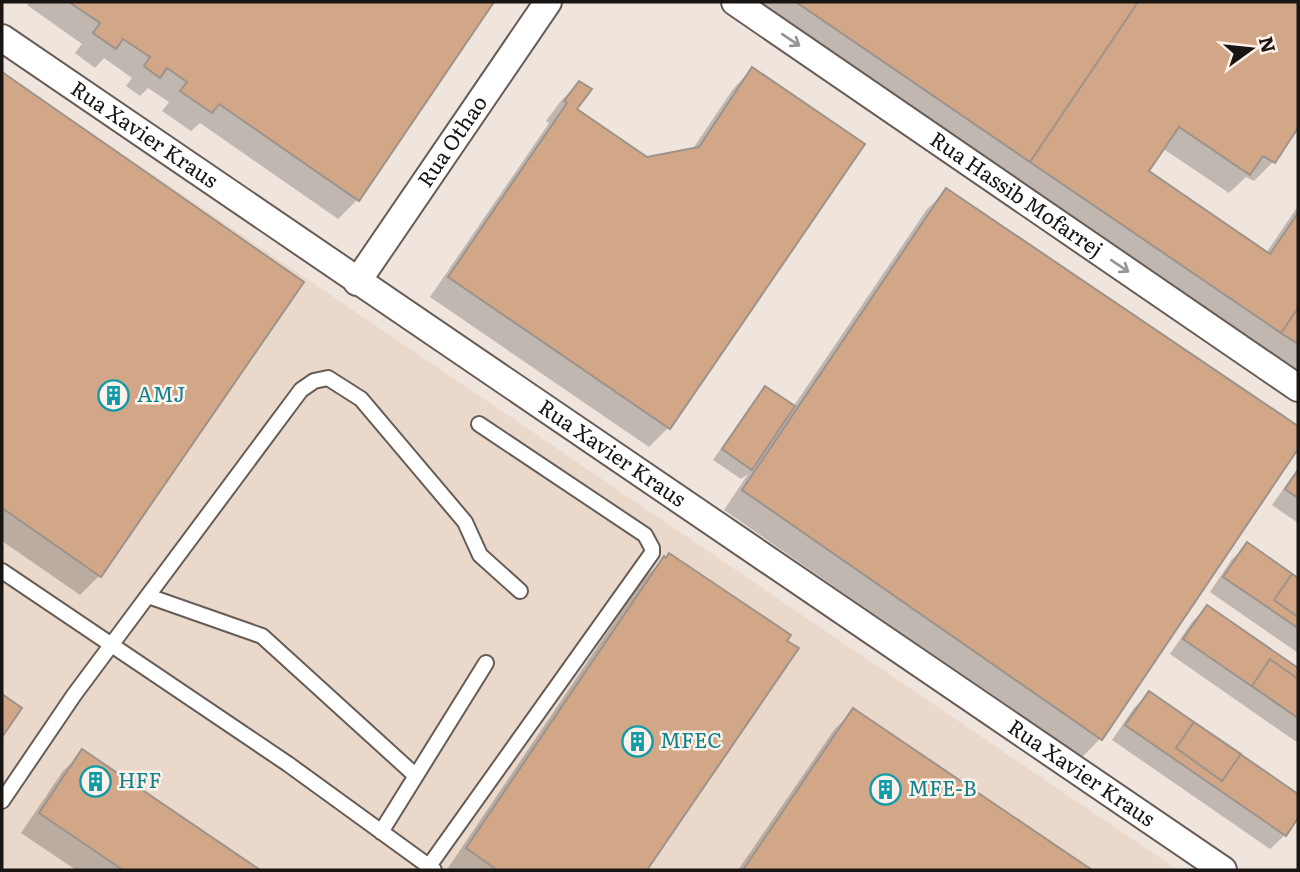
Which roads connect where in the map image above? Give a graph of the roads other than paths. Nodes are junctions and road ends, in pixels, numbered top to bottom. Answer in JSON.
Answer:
{"nodes":[{"id":1,"x":548,"y":2,"type":"edge"},
{"id":2,"x":735,"y":2,"type":"edge"},
{"id":3,"x":2,"y":38,"type":"edge"},
{"id":4,"x":357,"y":282,"type":"junction"},
{"id":5,"x":1298,"y":388,"type":"edge"},
{"id":6,"x":480,"y":424,"type":"dead end"},
{"id":7,"x":2,"y":571,"type":"edge"},
{"id":8,"x":520,"y":591,"type":"dead end"},
{"id":9,"x":148,"y":596,"type":"junction"},
{"id":10,"x":113,"y":644,"type":"junction"},
{"id":11,"x":486,"y":663,"type":"dead end"},
{"id":12,"x":416,"y":776,"type":"junction"},
{"id":13,"x":2,"y":801,"type":"edge"},
{"id":14,"x":381,"y":832,"type":"junction"},
{"id":15,"x":432,"y":868,"type":"edge"},
{"id":16,"x":1223,"y":870,"type":"edge"}],
"edges":[{"from":1,"to":4,"type":"street","name":"Rua Othao"},
{"from":2,"to":5,"type":"street","name":"Rua Hassib Mofarrej","one_way":true},
{"from":3,"to":4,"type":"street","name":"Rua Xavier Kraus"},
{"from":4,"to":16,"type":"street","name":"Rua Xavier Kraus"},
{"from":6,"to":15,"type":"lane"},
{"from":7,"to":10,"type":"lane"},
{"from":8,"to":9,"type":"lane"},
{"from":9,"to":10,"type":"lane"},
{"from":9,"to":12,"type":"lane"},
{"from":10,"to":13,"type":"lane"},
{"from":10,"to":14,"type":"lane"},
{"from":11,"to":12,"type":"lane"},
{"from":12,"to":14,"type":"lane"},
{"from":14,"to":15,"type":"lane"}]}
